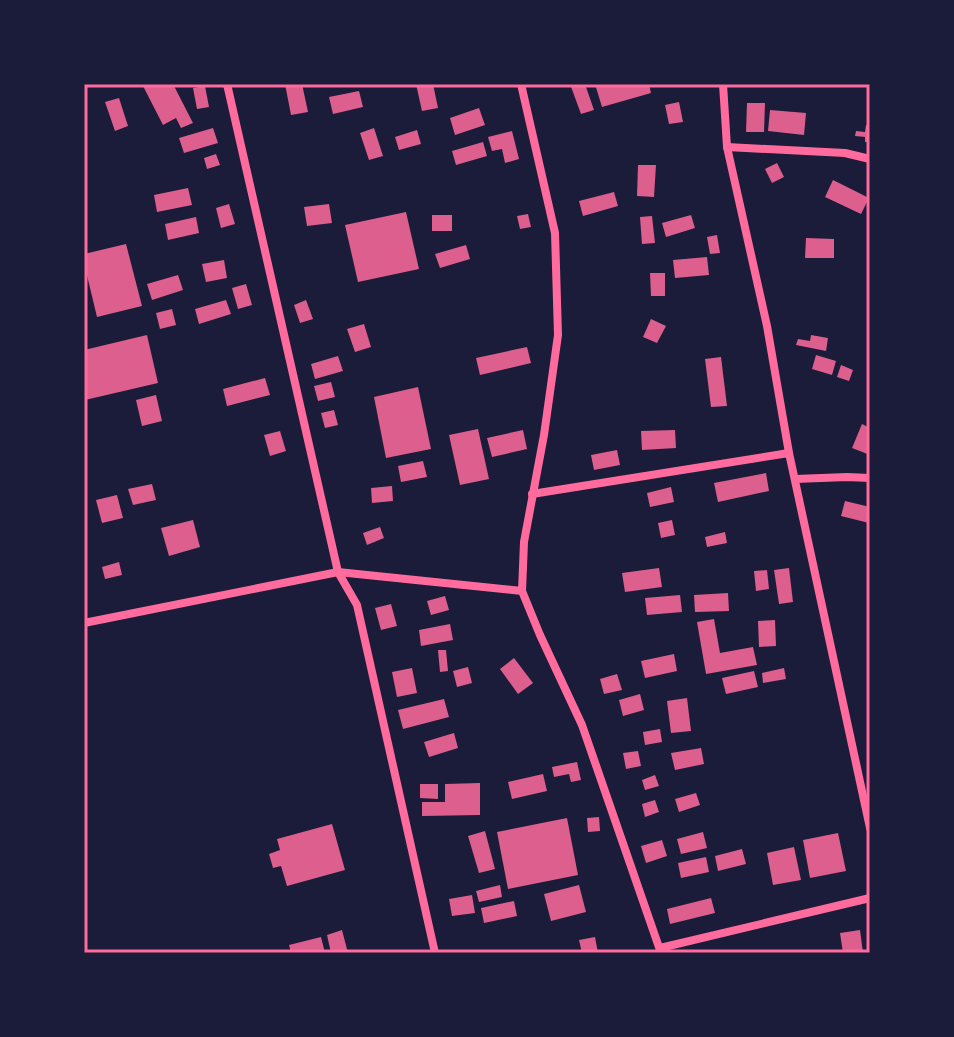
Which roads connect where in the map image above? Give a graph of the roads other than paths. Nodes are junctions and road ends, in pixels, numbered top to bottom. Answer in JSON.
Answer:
{"nodes":[{"id":1,"x":227,"y":84,"type":"edge"},
{"id":2,"x":521,"y":84,"type":"edge"},
{"id":3,"x":723,"y":84,"type":"edge"},
{"id":4,"x":727,"y":147,"type":"junction"},
{"id":5,"x":870,"y":159,"type":"edge"},
{"id":6,"x":789,"y":453,"type":"junction"},
{"id":7,"x":870,"y":478,"type":"edge"},
{"id":8,"x":795,"y":479,"type":"junction"},
{"id":9,"x":532,"y":494,"type":"junction"},
{"id":10,"x":338,"y":572,"type":"junction"},
{"id":11,"x":522,"y":591,"type":"junction"},
{"id":12,"x":84,"y":621,"type":"edge"},
{"id":13,"x":869,"y":817,"type":"edge"},
{"id":14,"x":870,"y":828,"type":"edge"},
{"id":15,"x":870,"y":898,"type":"edge"},
{"id":16,"x":660,"y":951,"type":"edge"},
{"id":17,"x":435,"y":953,"type":"edge"}],
"edges":[{"from":1,"to":10,"type":"street"},
{"from":2,"to":9,"type":"street"},
{"from":3,"to":4,"type":"street"},
{"from":4,"to":5,"type":"street"},
{"from":4,"to":6,"type":"street"},
{"from":6,"to":8,"type":"street"},
{"from":6,"to":9,"type":"street"},
{"from":7,"to":8,"type":"street"},
{"from":8,"to":13,"type":"street"},
{"from":9,"to":11,"type":"street"},
{"from":10,"to":11,"type":"street"},
{"from":10,"to":12,"type":"street"},
{"from":10,"to":17,"type":"street"},
{"from":11,"to":16,"type":"street"},
{"from":13,"to":14,"type":"street"},
{"from":15,"to":16,"type":"street"}]}
